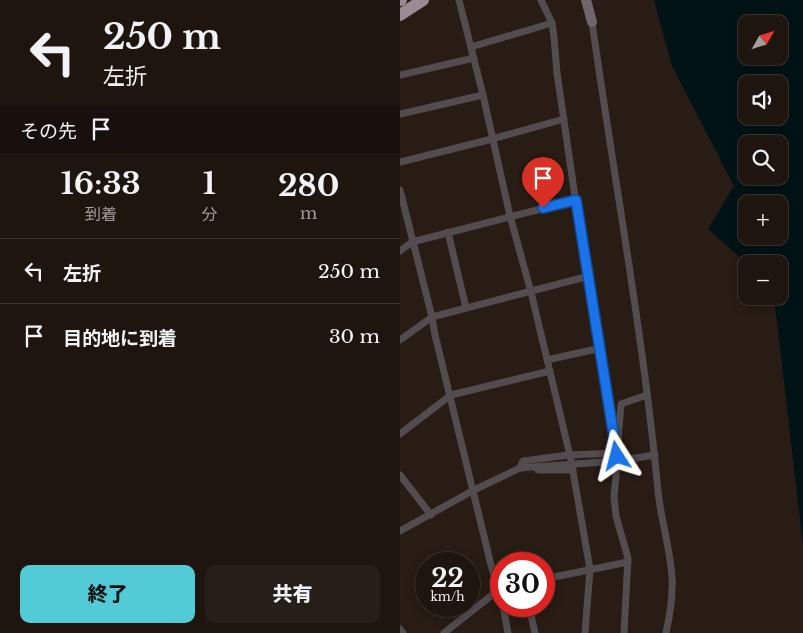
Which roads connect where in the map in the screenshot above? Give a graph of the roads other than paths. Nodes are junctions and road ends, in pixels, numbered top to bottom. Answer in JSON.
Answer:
{"nodes":[{"id":1,"x":424,"y":0,"type":"edge"},
{"id":2,"x":459,"y":0,"type":"edge"},
{"id":3,"x":541,"y":0,"type":"edge"},
{"id":4,"x":586,"y":0,"type":"edge"},
{"id":5,"x":400,"y":15,"type":"edge"},
{"id":6,"x":592,"y":22,"type":"joint"},
{"id":7,"x":552,"y":23,"type":"junction"},
{"id":8,"x":471,"y":47,"type":"junction"},
{"id":9,"x":474,"y":58,"type":"junction"},
{"id":10,"x":400,"y":75,"type":"edge"},
{"id":11,"x":483,"y":95,"type":"junction"},
{"id":12,"x":400,"y":114,"type":"edge"},
{"id":13,"x":564,"y":119,"type":"junction"},
{"id":14,"x":492,"y":140,"type":"junction"},
{"id":15,"x":400,"y":162,"type":"edge"},
{"id":16,"x":400,"y":190,"type":"edge"},
{"id":17,"x":576,"y":200,"type":"junction"},
{"id":18,"x":510,"y":216,"type":"junction"},
{"id":19,"x":448,"y":232,"type":"junction"},
{"id":20,"x":412,"y":242,"type":"junction"},
{"id":21,"x":400,"y":251,"type":"edge"},
{"id":22,"x":589,"y":276,"type":"junction"},
{"id":23,"x":531,"y":292,"type":"junction"},
{"id":24,"x":466,"y":308,"type":"junction"},
{"id":25,"x":432,"y":317,"type":"junction"},
{"id":26,"x":401,"y":337,"type":"edge"},
{"id":27,"x":601,"y":348,"type":"junction"},
{"id":28,"x":547,"y":360,"type":"junction"},
{"id":29,"x":550,"y":371,"type":"junction"},
{"id":30,"x":451,"y":395,"type":"junction"},
{"id":31,"x":647,"y":396,"type":"junction"},
{"id":32,"x":400,"y":434,"type":"edge"},
{"id":33,"x":617,"y":454,"type":"junction"},
{"id":34,"x":655,"y":455,"type":"junction"},
{"id":35,"x":571,"y":463,"type":"junction"},
{"id":36,"x":617,"y":464,"type":"dead end"},
{"id":37,"x":520,"y":468,"type":"junction"},
{"id":38,"x":400,"y":475,"type":"edge"},
{"id":39,"x":474,"y":490,"type":"junction"},
{"id":40,"x":431,"y":515,"type":"junction"},
{"id":41,"x":400,"y":532,"type":"edge"},
{"id":42,"x":490,"y":561,"type":"edge"},
{"id":43,"x":628,"y":562,"type":"junction"},
{"id":44,"x":590,"y":569,"type":"junction"},
{"id":45,"x":555,"y":577,"type":"edge"},
{"id":46,"x":490,"y":596,"type":"edge"},
{"id":47,"x":505,"y":617,"type":"edge"},
{"id":48,"x":531,"y":617,"type":"edge"},
{"id":49,"x":400,"y":629,"type":"edge"},
{"id":50,"x":403,"y":633,"type":"edge"},
{"id":51,"x":444,"y":633,"type":"edge"},
{"id":52,"x":508,"y":633,"type":"edge"},
{"id":53,"x":535,"y":633,"type":"edge"},
{"id":54,"x":585,"y":633,"type":"edge"},
{"id":55,"x":624,"y":633,"type":"edge"},
{"id":56,"x":666,"y":633,"type":"edge"}],
"edges":[{"from":1,"to":5,"type":"highway"},
{"from":2,"to":8,"type":"street"},
{"from":3,"to":7,"type":"street"},
{"from":4,"to":6,"type":"main road"},
{"from":6,"to":31,"type":"street"},
{"from":7,"to":8,"type":"street"},
{"from":7,"to":13,"type":"street"},
{"from":8,"to":9,"type":"street"},
{"from":9,"to":10,"type":"street"},
{"from":9,"to":11,"type":"street"},
{"from":11,"to":12,"type":"street"},
{"from":11,"to":14,"type":"street"},
{"from":13,"to":14,"type":"street"},
{"from":13,"to":17,"type":"street"},
{"from":14,"to":15,"type":"street"},
{"from":14,"to":18,"type":"street"},
{"from":16,"to":20,"type":"street"},
{"from":17,"to":18,"type":"street"},
{"from":17,"to":22,"type":"street"},
{"from":18,"to":19,"type":"street"},
{"from":18,"to":23,"type":"street"},
{"from":19,"to":20,"type":"street"},
{"from":19,"to":24,"type":"street"},
{"from":20,"to":21,"type":"street"},
{"from":20,"to":25,"type":"street"},
{"from":22,"to":23,"type":"street"},
{"from":22,"to":27,"type":"street"},
{"from":23,"to":24,"type":"street"},
{"from":23,"to":28,"type":"street"},
{"from":24,"to":25,"type":"street"},
{"from":25,"to":26,"type":"street"},
{"from":25,"to":30,"type":"street"},
{"from":27,"to":28,"type":"street"},
{"from":27,"to":33,"type":"street"},
{"from":28,"to":29,"type":"street"},
{"from":29,"to":30,"type":"street"},
{"from":29,"to":35,"type":"street"},
{"from":30,"to":32,"type":"street"},
{"from":30,"to":39,"type":"street"},
{"from":31,"to":33,"type":"street"},
{"from":31,"to":34,"type":"street"},
{"from":33,"to":35,"type":"street"},
{"from":34,"to":37,"type":"street"},
{"from":34,"to":56,"type":"street"},
{"from":35,"to":37,"type":"street"},
{"from":35,"to":37,"type":"street"},
{"from":35,"to":44,"type":"street"},
{"from":36,"to":43,"type":"street"},
{"from":37,"to":39,"type":"street"},
{"from":38,"to":40,"type":"street"},
{"from":39,"to":40,"type":"street"},
{"from":39,"to":42,"type":"street"},
{"from":40,"to":41,"type":"street"},
{"from":43,"to":44,"type":"street"},
{"from":43,"to":55,"type":"street"},
{"from":44,"to":45,"type":"street"},
{"from":44,"to":54,"type":"street"},
{"from":46,"to":51,"type":"street"},
{"from":47,"to":52,"type":"street"},
{"from":48,"to":53,"type":"street"},
{"from":49,"to":50,"type":"street"}]}
